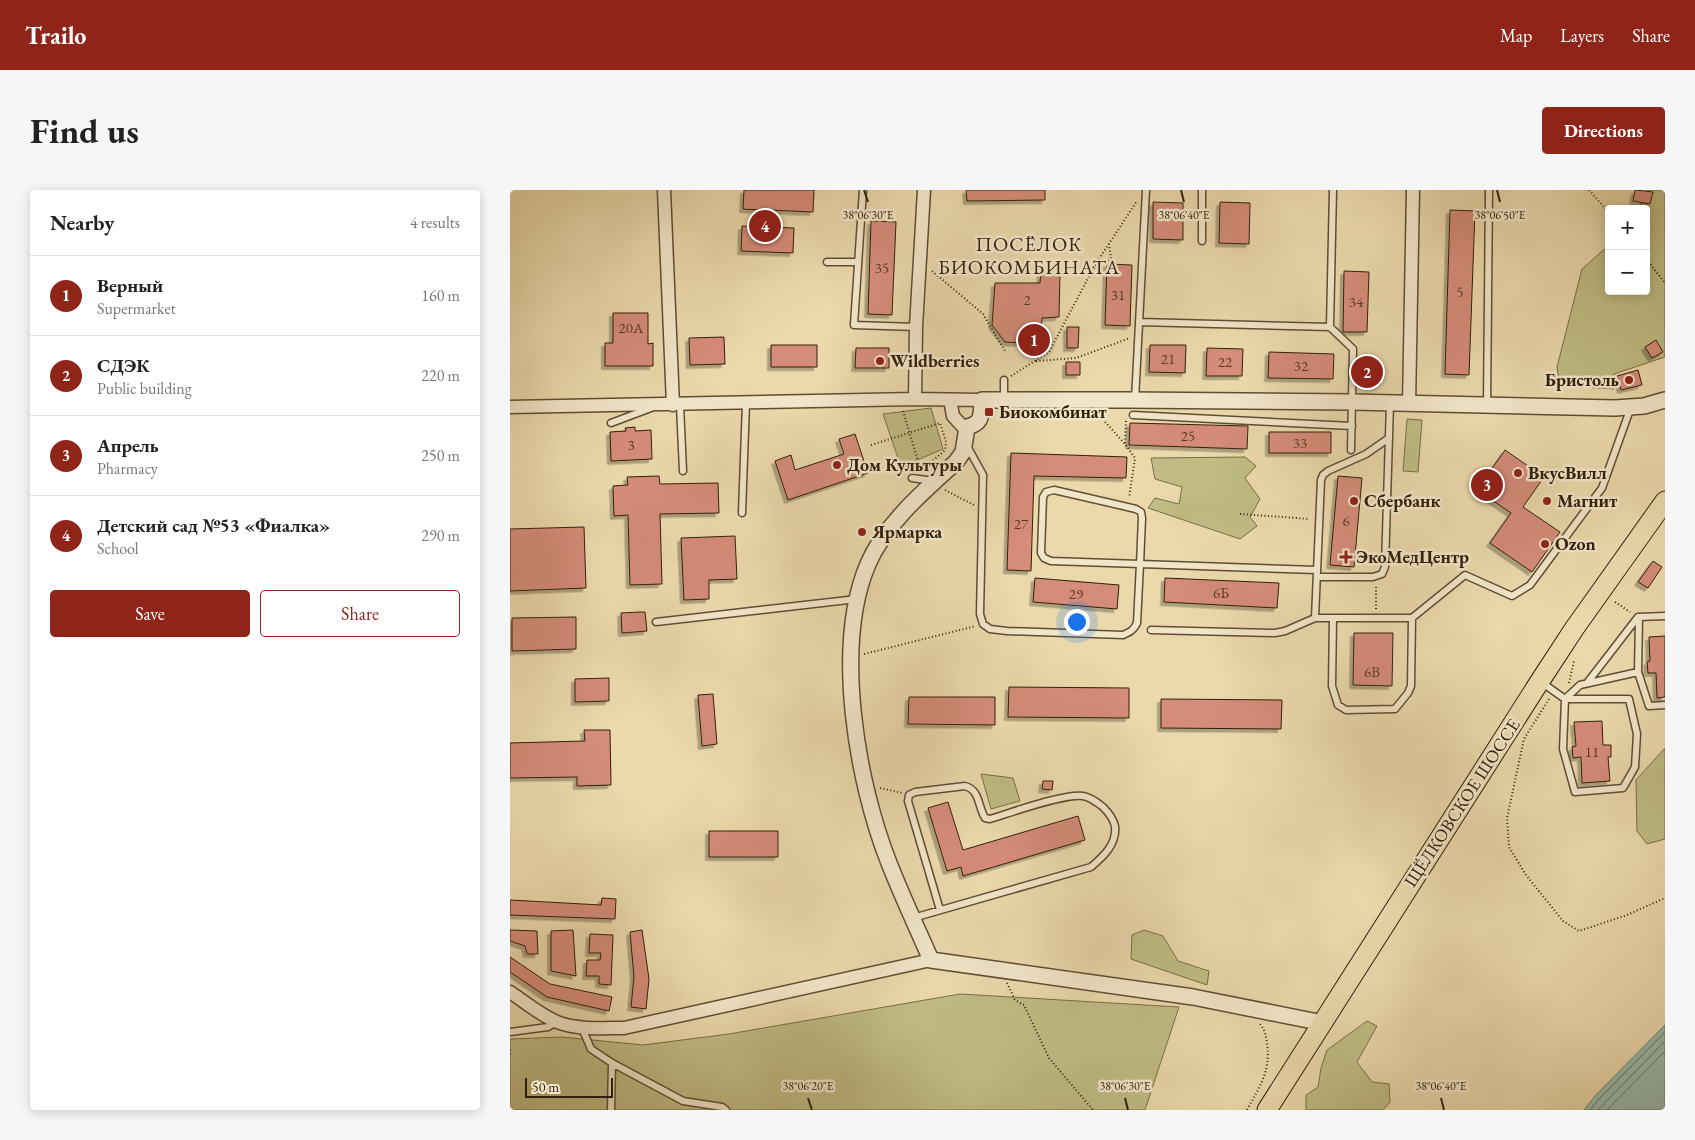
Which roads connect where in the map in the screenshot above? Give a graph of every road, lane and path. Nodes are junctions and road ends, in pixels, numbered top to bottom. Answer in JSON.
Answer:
{"nodes":[{"id":1,"x":664,"y":190,"type":"edge"},
{"id":2,"x":863,"y":190,"type":"edge"},
{"id":3,"x":924,"y":190,"type":"edge"},
{"id":4,"x":1202,"y":190,"type":"edge"},
{"id":5,"x":1333,"y":190,"type":"edge"},
{"id":6,"x":1413,"y":190,"type":"edge"},
{"id":7,"x":1489,"y":190,"type":"edge"},
{"id":8,"x":1589,"y":190,"type":"edge"},
{"id":9,"x":1146,"y":191,"type":"edge"},
{"id":10,"x":1605,"y":208,"type":"edge"},
{"id":11,"x":1202,"y":241,"type":"dead end"},
{"id":12,"x":1109,"y":244,"type":"junction"},
{"id":13,"x":827,"y":262,"type":"dead end"},
{"id":14,"x":858,"y":262,"type":"junction"},
{"id":15,"x":921,"y":262,"type":"junction"},
{"id":16,"x":1650,"y":264,"type":"edge"},
{"id":17,"x":1094,"y":265,"type":"junction"},
{"id":18,"x":1665,"y":283,"type":"edge"},
{"id":19,"x":1139,"y":322,"type":"junction"},
{"id":20,"x":916,"y":327,"type":"junction"},
{"id":21,"x":1330,"y":327,"type":"junction"},
{"id":22,"x":1138,"y":335,"type":"junction"},
{"id":23,"x":1005,"y":351,"type":"dead end"},
{"id":24,"x":1034,"y":362,"type":"junction"},
{"id":25,"x":1004,"y":380,"type":"joint"},
{"id":26,"x":908,"y":399,"type":"junction"},
{"id":27,"x":950,"y":400,"type":"junction"},
{"id":28,"x":982,"y":400,"type":"junction"},
{"id":29,"x":1004,"y":400,"type":"junction"},
{"id":30,"x":1087,"y":400,"type":"junction"},
{"id":31,"x":1665,"y":400,"type":"edge"},
{"id":32,"x":1352,"y":402,"type":"junction"},
{"id":33,"x":746,"y":403,"type":"junction"},
{"id":34,"x":1390,"y":403,"type":"junction"},
{"id":35,"x":1409,"y":404,"type":"junction"},
{"id":36,"x":658,"y":405,"type":"junction"},
{"id":37,"x":676,"y":405,"type":"junction"},
{"id":38,"x":1132,"y":405,"type":"junction"},
{"id":39,"x":1487,"y":406,"type":"junction"},
{"id":40,"x":510,"y":407,"type":"edge"},
{"id":41,"x":1631,"y":407,"type":"junction"},
{"id":42,"x":610,"y":423,"type":"dead end"},
{"id":43,"x":967,"y":426,"type":"junction"},
{"id":44,"x":1352,"y":426,"type":"junction"},
{"id":45,"x":909,"y":433,"type":"junction"},
{"id":46,"x":1389,"y":438,"type":"junction"},
{"id":47,"x":966,"y":442,"type":"junction"},
{"id":48,"x":1125,"y":444,"type":"junction"},
{"id":49,"x":871,"y":445,"type":"dead end"},
{"id":50,"x":1351,"y":450,"type":"dead end"},
{"id":51,"x":683,"y":471,"type":"dead end"},
{"id":52,"x":912,"y":478,"type":"dead end"},
{"id":53,"x":934,"y":482,"type":"junction"},
{"id":54,"x":1665,"y":501,"type":"edge"},
{"id":55,"x":1127,"y":507,"type":"junction"},
{"id":56,"x":742,"y":513,"type":"dead end"},
{"id":57,"x":1240,"y":514,"type":"dead end"},
{"id":58,"x":1319,"y":520,"type":"junction"},
{"id":59,"x":982,"y":526,"type":"junction"},
{"id":60,"x":1140,"y":564,"type":"junction"},
{"id":61,"x":1317,"y":573,"type":"junction"},
{"id":62,"x":1376,"y":594,"type":"dead end"},
{"id":63,"x":857,"y":599,"type":"junction"},
{"id":64,"x":1615,"y":602,"type":"dead end"},
{"id":65,"x":1625,"y":610,"type":"dead end"},
{"id":66,"x":1376,"y":612,"type":"dead end"},
{"id":67,"x":1665,"y":616,"type":"edge"},
{"id":68,"x":1638,"y":617,"type":"junction"},
{"id":69,"x":1315,"y":618,"type":"junction"},
{"id":70,"x":1334,"y":618,"type":"junction"},
{"id":71,"x":1412,"y":618,"type":"junction"},
{"id":72,"x":656,"y":622,"type":"dead end"},
{"id":73,"x":983,"y":624,"type":"junction"},
{"id":74,"x":1152,"y":630,"type":"dead end"},
{"id":75,"x":850,"y":658,"type":"junction"},
{"id":76,"x":1574,"y":661,"type":"dead end"},
{"id":77,"x":1638,"y":672,"type":"junction"},
{"id":78,"x":1587,"y":683,"type":"junction"},
{"id":79,"x":1547,"y":686,"type":"junction"},
{"id":80,"x":1565,"y":699,"type":"junction"},
{"id":81,"x":1665,"y":705,"type":"edge"},
{"id":82,"x":860,"y":784,"type":"junction"},
{"id":83,"x":909,"y":795,"type":"junction"},
{"id":84,"x":1665,"y":898,"type":"edge"},
{"id":85,"x":940,"y":910,"type":"junction"},
{"id":86,"x":913,"y":918,"type":"junction"},
{"id":87,"x":931,"y":960,"type":"junction"},
{"id":88,"x":1002,"y":970,"type":"junction"},
{"id":89,"x":510,"y":992,"type":"edge"},
{"id":90,"x":1257,"y":1021,"type":"dead end"},
{"id":91,"x":558,"y":1022,"type":"junction"},
{"id":92,"x":1322,"y":1023,"type":"junction"},
{"id":93,"x":582,"y":1028,"type":"junction"},
{"id":94,"x":510,"y":1032,"type":"edge"},
{"id":95,"x":510,"y":1050,"type":"edge"},
{"id":96,"x":510,"y":1055,"type":"edge"},
{"id":97,"x":612,"y":1063,"type":"junction"},
{"id":98,"x":612,"y":1110,"type":"edge"},
{"id":99,"x":726,"y":1110,"type":"edge"},
{"id":100,"x":1092,"y":1110,"type":"edge"},
{"id":101,"x":1247,"y":1110,"type":"edge"},
{"id":102,"x":1267,"y":1110,"type":"edge"}],
"edges":[{"from":1,"to":37,"type":"street"},
{"from":2,"to":14,"type":"lane"},
{"from":3,"to":15,"type":"street"},
{"from":4,"to":11,"type":"lane"},
{"from":5,"to":21,"type":"lane"},
{"from":6,"to":35,"type":"street"},
{"from":7,"to":39,"type":"lane"},
{"from":8,"to":10,"type":"path"},
{"from":9,"to":12,"type":"path"},
{"from":9,"to":19,"type":"lane"},
{"from":12,"to":17,"type":"path"},
{"from":12,"to":17,"type":"path"},
{"from":13,"to":14,"type":"lane"},
{"from":14,"to":20,"type":"lane"},
{"from":15,"to":20,"type":"street"},
{"from":15,"to":23,"type":"path"},
{"from":16,"to":18,"type":"path"},
{"from":17,"to":24,"type":"path"},
{"from":19,"to":21,"type":"lane"},
{"from":19,"to":22,"type":"lane"},
{"from":20,"to":26,"type":"street"},
{"from":21,"to":32,"type":"lane"},
{"from":22,"to":24,"type":"path"},
{"from":22,"to":38,"type":"lane"},
{"from":24,"to":25,"type":"path"},
{"from":25,"to":29,"type":"lane"},
{"from":26,"to":27,"type":"street"},
{"from":26,"to":33,"type":"street"},
{"from":26,"to":45,"type":"path"},
{"from":27,"to":28,"type":"street"},
{"from":27,"to":43,"type":"street"},
{"from":28,"to":29,"type":"street"},
{"from":28,"to":43,"type":"street"},
{"from":29,"to":30,"type":"street"},
{"from":30,"to":38,"type":"street"},
{"from":30,"to":48,"type":"path"},
{"from":31,"to":41,"type":"street"},
{"from":32,"to":34,"type":"street"},
{"from":32,"to":38,"type":"street"},
{"from":32,"to":44,"type":"lane"},
{"from":33,"to":37,"type":"street"},
{"from":33,"to":56,"type":"lane"},
{"from":34,"to":35,"type":"street"},
{"from":34,"to":46,"type":"lane"},
{"from":35,"to":39,"type":"street"},
{"from":36,"to":37,"type":"street"},
{"from":36,"to":40,"type":"street"},
{"from":36,"to":42,"type":"lane"},
{"from":37,"to":51,"type":"lane"},
{"from":38,"to":44,"type":"lane"},
{"from":38,"to":48,"type":"path"},
{"from":39,"to":41,"type":"street"},
{"from":41,"to":71,"type":"lane"},
{"from":43,"to":47,"type":"street"},
{"from":44,"to":50,"type":"lane"},
{"from":45,"to":45,"type":"path"},
{"from":45,"to":49,"type":"path"},
{"from":46,"to":58,"type":"lane"},
{"from":46,"to":61,"type":"lane"},
{"from":47,"to":53,"type":"street"},
{"from":47,"to":59,"type":"lane"},
{"from":48,"to":55,"type":"path"},
{"from":52,"to":53,"type":"lane"},
{"from":53,"to":59,"type":"path"},
{"from":53,"to":63,"type":"street"},
{"from":54,"to":79,"type":"main road","name":"ЩЁЛКОВСКОЕ ШОССЕ"},
{"from":55,"to":60,"type":"lane"},
{"from":55,"to":60,"type":"lane"},
{"from":57,"to":58,"type":"path"},
{"from":58,"to":61,"type":"lane"},
{"from":59,"to":73,"type":"lane"},
{"from":60,"to":61,"type":"lane"},
{"from":60,"to":73,"type":"lane"},
{"from":61,"to":69,"type":"lane"},
{"from":62,"to":66,"type":"path"},
{"from":63,"to":72,"type":"lane"},
{"from":63,"to":75,"type":"street"},
{"from":64,"to":65,"type":"path"},
{"from":67,"to":68,"type":"lane"},
{"from":68,"to":77,"type":"lane"},
{"from":68,"to":78,"type":"lane"},
{"from":69,"to":70,"type":"lane"},
{"from":69,"to":74,"type":"lane"},
{"from":70,"to":71,"type":"lane"},
{"from":70,"to":71,"type":"lane"},
{"from":73,"to":75,"type":"path"},
{"from":75,"to":82,"type":"street"},
{"from":76,"to":80,"type":"path"},
{"from":77,"to":78,"type":"lane"},
{"from":77,"to":81,"type":"lane"},
{"from":78,"to":80,"type":"lane"},
{"from":79,"to":80,"type":"lane"},
{"from":79,"to":84,"type":"path"},
{"from":79,"to":92,"type":"main road","name":"ЩЁЛКОВСКОЕ ШОССЕ"},
{"from":80,"to":80,"type":"lane"},
{"from":82,"to":83,"type":"path"},
{"from":82,"to":86,"type":"street"},
{"from":83,"to":85,"type":"lane"},
{"from":83,"to":85,"type":"lane"},
{"from":85,"to":86,"type":"lane"},
{"from":86,"to":87,"type":"street"},
{"from":87,"to":88,"type":"street"},
{"from":87,"to":93,"type":"street"},
{"from":88,"to":92,"type":"street"},
{"from":88,"to":100,"type":"path"},
{"from":89,"to":91,"type":"street"},
{"from":90,"to":101,"type":"path"},
{"from":91,"to":93,"type":"street"},
{"from":91,"to":94,"type":"lane"},
{"from":92,"to":102,"type":"main road","name":"ЩЁЛКОВСКОЕ ШОССЕ"},
{"from":93,"to":97,"type":"lane"},
{"from":95,"to":96,"type":"path"},
{"from":97,"to":98,"type":"lane"},
{"from":97,"to":99,"type":"lane"}]}
